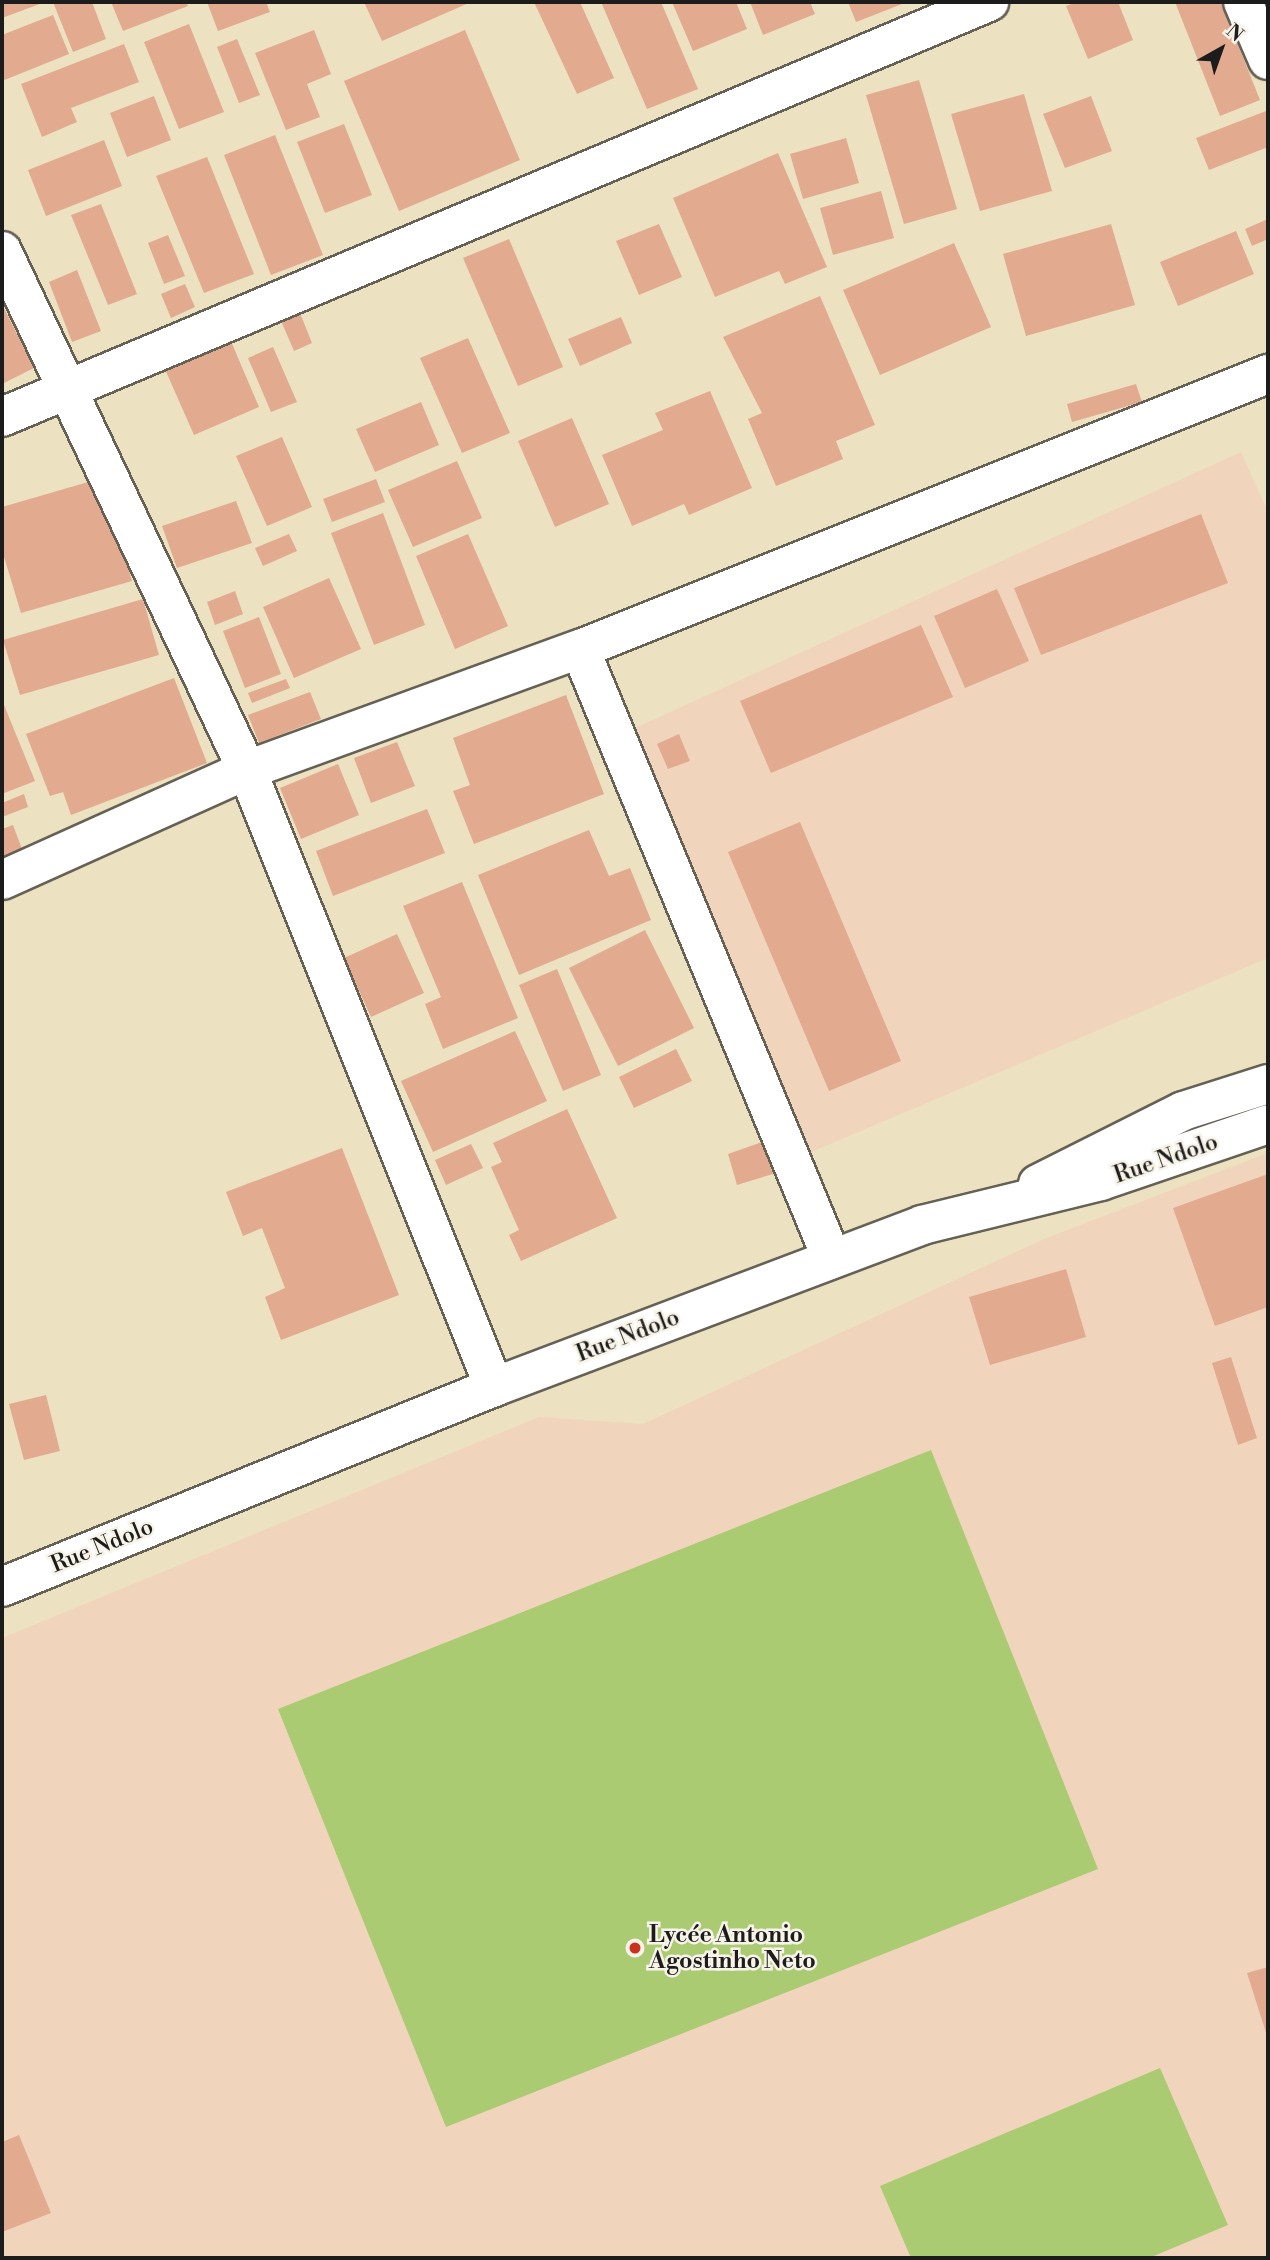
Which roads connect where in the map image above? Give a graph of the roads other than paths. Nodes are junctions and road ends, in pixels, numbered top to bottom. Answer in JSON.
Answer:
{"nodes":[{"id":1,"x":989,"y":2,"type":"edge"},
{"id":2,"x":1243,"y":2,"type":"edge"},
{"id":3,"x":1268,"y":60,"type":"edge"},
{"id":4,"x":2,"y":251,"type":"edge"},
{"id":5,"x":1268,"y":374,"type":"edge"},
{"id":6,"x":67,"y":387,"type":"junction"},
{"id":7,"x":2,"y":416,"type":"edge"},
{"id":8,"x":580,"y":649,"type":"junction"},
{"id":9,"x":247,"y":770,"type":"junction"},
{"id":10,"x":2,"y":880,"type":"edge"},
{"id":11,"x":1268,"y":1084,"type":"edge"},
{"id":12,"x":1268,"y":1124,"type":"edge"},
{"id":13,"x":1006,"y":1203,"type":"junction"},
{"id":14,"x":832,"y":1259,"type":"junction"},
{"id":15,"x":494,"y":1387,"type":"junction"},
{"id":16,"x":2,"y":1587,"type":"edge"}],
"edges":[{"from":1,"to":6,"type":"street"},
{"from":2,"to":3,"type":"street"},
{"from":4,"to":6,"type":"street"},
{"from":5,"to":8,"type":"street"},
{"from":6,"to":7,"type":"street"},
{"from":6,"to":9,"type":"street"},
{"from":8,"to":9,"type":"street"},
{"from":8,"to":14,"type":"street"},
{"from":9,"to":10,"type":"street"},
{"from":9,"to":15,"type":"street"},
{"from":11,"to":13,"type":"street"},
{"from":12,"to":13,"type":"street","name":"Rue Ndolo"},
{"from":13,"to":14,"type":"street","name":"Rue Ndolo"},
{"from":14,"to":15,"type":"street","name":"Rue Ndolo"},
{"from":15,"to":16,"type":"street","name":"Rue Ndolo"}]}
